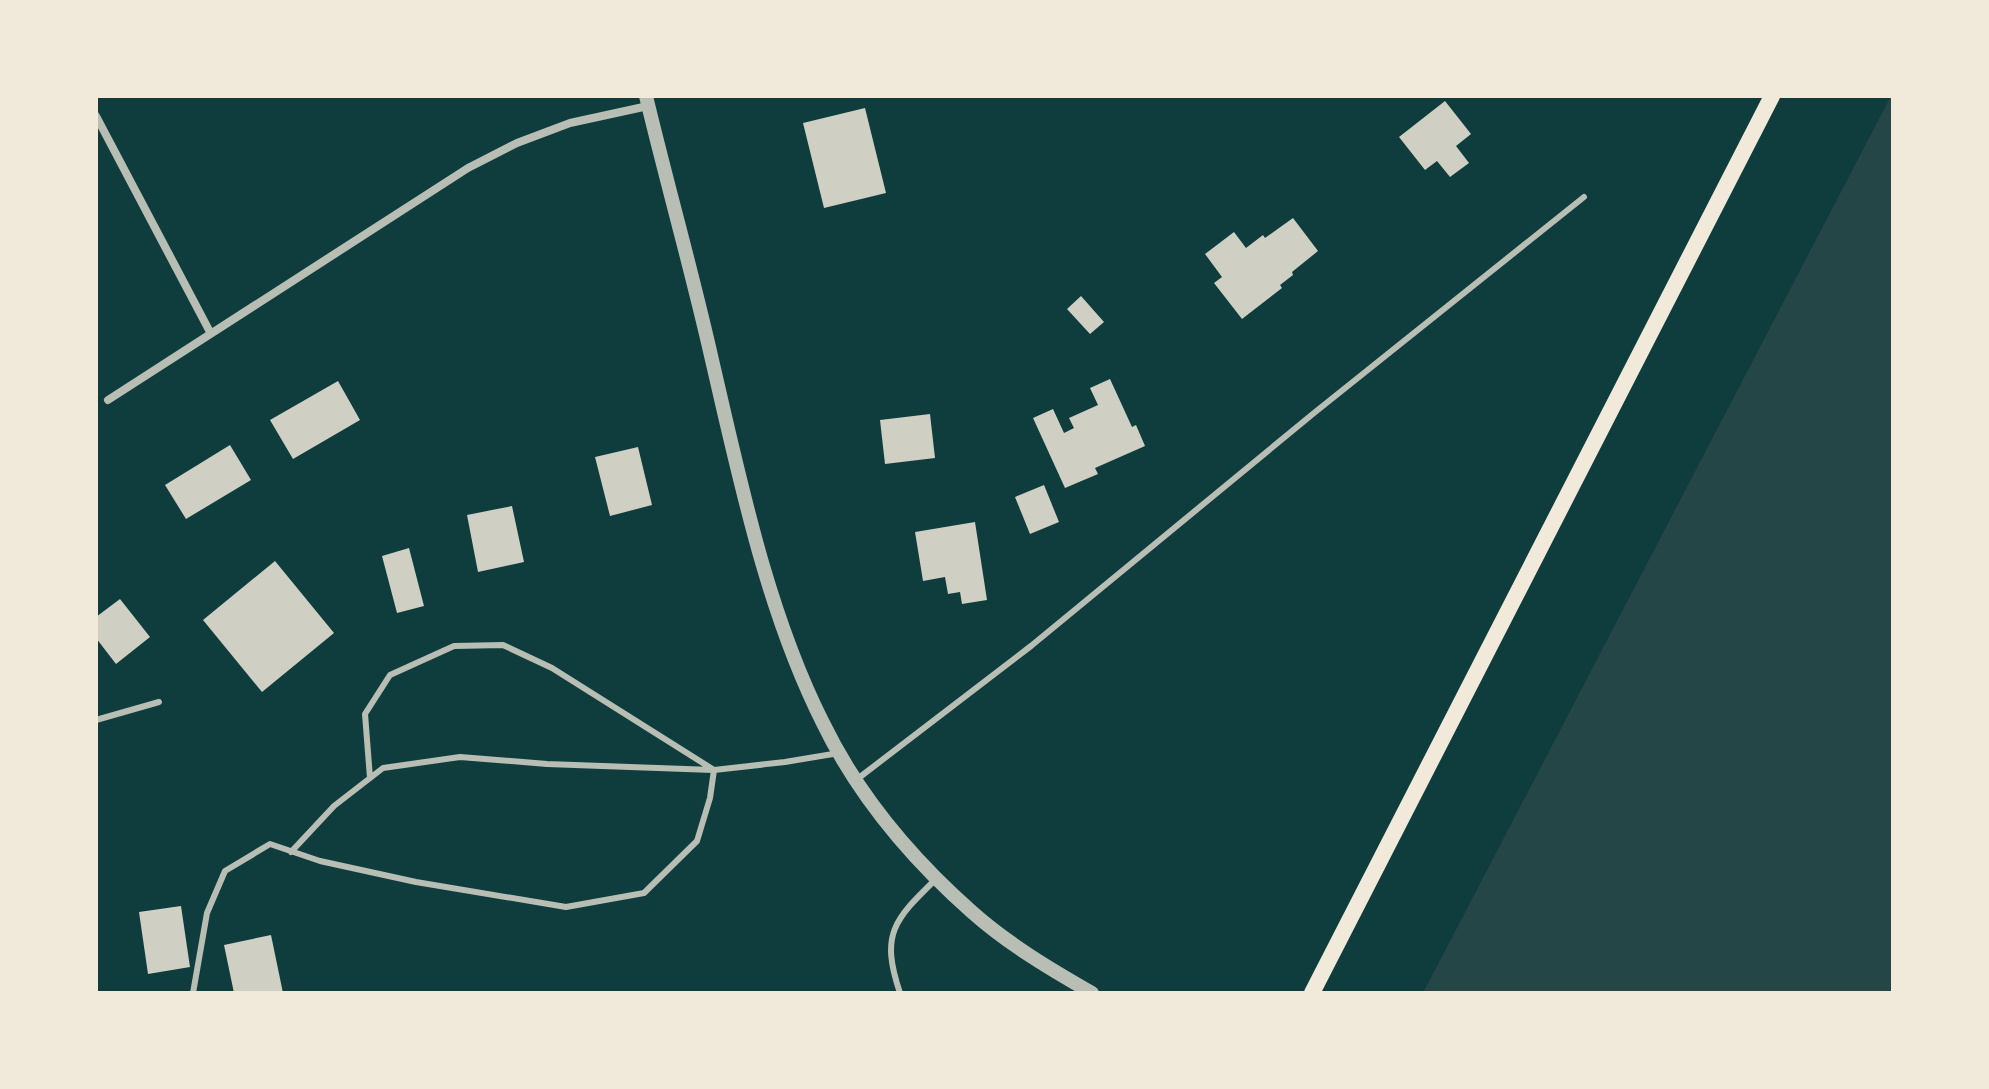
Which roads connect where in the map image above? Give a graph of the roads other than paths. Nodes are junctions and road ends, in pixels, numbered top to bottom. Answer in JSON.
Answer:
{"nodes":[{"id":1,"x":1772,"y":96,"type":"edge"},
{"id":2,"x":647,"y":101,"type":"edge"},
{"id":3,"x":96,"y":116,"type":"edge"},
{"id":4,"x":1584,"y":197,"type":"dead end"},
{"id":5,"x":210,"y":332,"type":"junction"},
{"id":6,"x":108,"y":400,"type":"dead end"},
{"id":7,"x":159,"y":702,"type":"dead end"},
{"id":8,"x":96,"y":720,"type":"edge"},
{"id":9,"x":839,"y":753,"type":"junction"},
{"id":10,"x":714,"y":770,"type":"junction"},
{"id":11,"x":370,"y":778,"type":"junction"},
{"id":12,"x":855,"y":780,"type":"junction"},
{"id":13,"x":291,"y":852,"type":"junction"},
{"id":14,"x":936,"y":879,"type":"junction"},
{"id":15,"x":193,"y":993,"type":"edge"},
{"id":16,"x":900,"y":993,"type":"edge"},
{"id":17,"x":1092,"y":993,"type":"edge"},
{"id":18,"x":1312,"y":993,"type":"edge"}],
"edges":[{"from":1,"to":18,"type":"main road"},
{"from":2,"to":5,"type":"street"},
{"from":2,"to":9,"type":"street"},
{"from":3,"to":5,"type":"street"},
{"from":4,"to":12,"type":"lane"},
{"from":5,"to":6,"type":"street"},
{"from":7,"to":8,"type":"lane"},
{"from":9,"to":10,"type":"lane"},
{"from":9,"to":12,"type":"street"},
{"from":10,"to":11,"type":"lane"},
{"from":10,"to":11,"type":"lane"},
{"from":10,"to":13,"type":"lane"},
{"from":11,"to":13,"type":"lane"},
{"from":12,"to":14,"type":"street"},
{"from":13,"to":15,"type":"lane"},
{"from":14,"to":16,"type":"lane"},
{"from":14,"to":17,"type":"street"}]}
